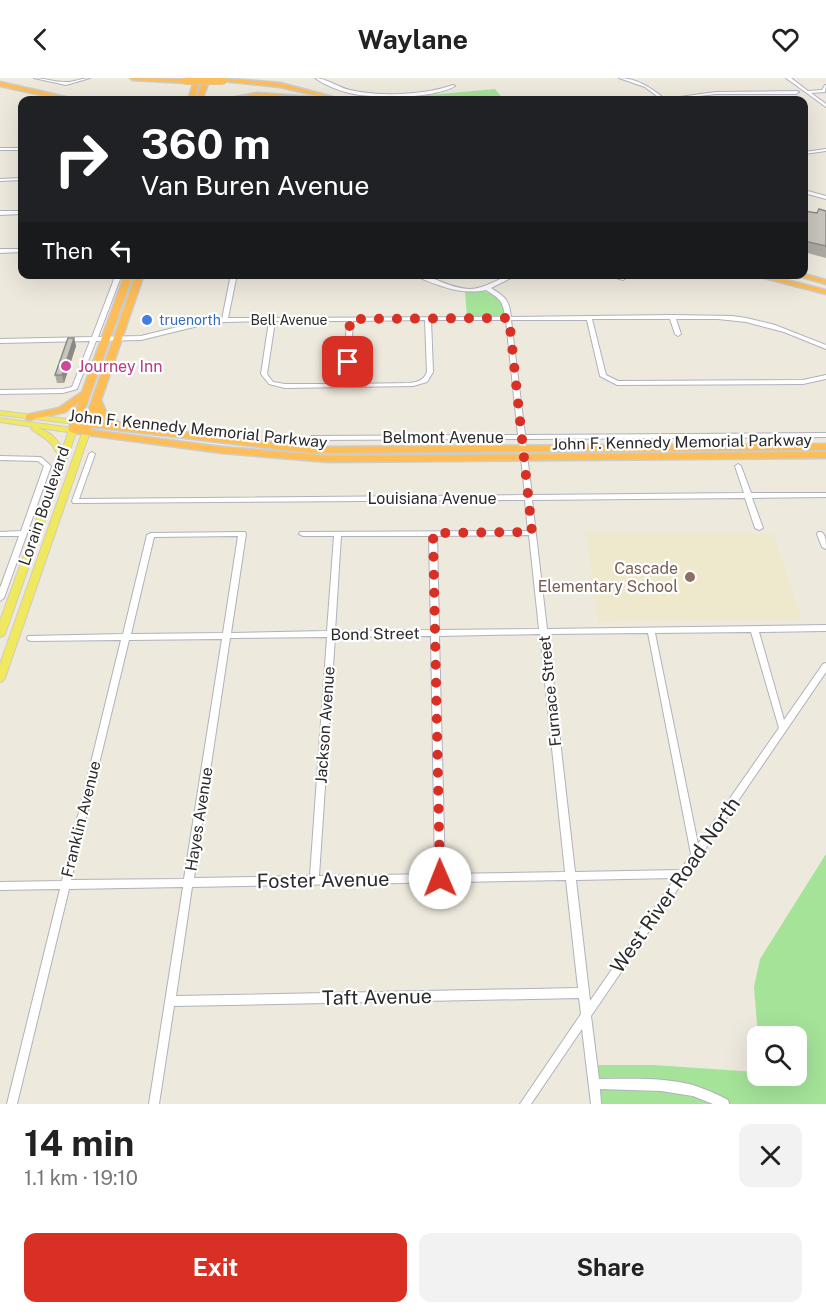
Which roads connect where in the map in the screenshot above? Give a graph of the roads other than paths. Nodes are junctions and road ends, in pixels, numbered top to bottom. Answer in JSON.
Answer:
{"nodes":[{"id":1,"x":36,"y":78,"type":"edge"},
{"id":2,"x":88,"y":78,"type":"edge"},
{"id":3,"x":133,"y":78,"type":"edge"},
{"id":4,"x":142,"y":78,"type":"edge"},
{"id":5,"x":198,"y":78,"type":"edge"},
{"id":6,"x":207,"y":78,"type":"edge"},
{"id":7,"x":283,"y":78,"type":"edge"},
{"id":8,"x":317,"y":78,"type":"edge"},
{"id":9,"x":621,"y":78,"type":"edge"},
{"id":10,"x":789,"y":78,"type":"edge"},
{"id":11,"x":187,"y":80,"type":"edge"},
{"id":12,"x":223,"y":80,"type":"edge"},
{"id":13,"x":0,"y":84,"type":"edge"},
{"id":14,"x":453,"y":86,"type":"dead end"},
{"id":15,"x":826,"y":89,"type":"edge"},
{"id":16,"x":0,"y":90,"type":"edge"},
{"id":17,"x":313,"y":92,"type":"junction"},
{"id":18,"x":807,"y":92,"type":"junction"},
{"id":19,"x":25,"y":96,"type":"edge"},
{"id":20,"x":52,"y":96,"type":"edge"},
{"id":21,"x":191,"y":96,"type":"edge"},
{"id":22,"x":200,"y":96,"type":"edge"},
{"id":23,"x":250,"y":96,"type":"edge"},
{"id":24,"x":284,"y":96,"type":"edge"},
{"id":25,"x":317,"y":96,"type":"edge"},
{"id":26,"x":327,"y":96,"type":"edge"},
{"id":27,"x":659,"y":96,"type":"edge"},
{"id":28,"x":691,"y":96,"type":"edge"},
{"id":29,"x":826,"y":106,"type":"edge"},
{"id":30,"x":0,"y":149,"type":"edge"},
{"id":31,"x":18,"y":149,"type":"edge"},
{"id":32,"x":826,"y":152,"type":"edge"},
{"id":33,"x":808,"y":154,"type":"edge"},
{"id":34,"x":18,"y":179,"type":"edge"},
{"id":35,"x":0,"y":180,"type":"edge"},
{"id":36,"x":808,"y":192,"type":"edge"},
{"id":37,"x":826,"y":198,"type":"edge"},
{"id":38,"x":0,"y":213,"type":"edge"},
{"id":39,"x":18,"y":213,"type":"edge"},
{"id":40,"x":18,"y":251,"type":"edge"},
{"id":41,"x":0,"y":252,"type":"edge"},
{"id":42,"x":808,"y":275,"type":"edge"},
{"id":43,"x":808,"y":277,"type":"edge"},
{"id":44,"x":117,"y":279,"type":"edge"},
{"id":45,"x":127,"y":279,"type":"edge"},
{"id":46,"x":138,"y":279,"type":"edge"},
{"id":47,"x":233,"y":279,"type":"edge"},
{"id":48,"x":426,"y":279,"type":"edge"},
{"id":49,"x":506,"y":279,"type":"edge"},
{"id":50,"x":773,"y":279,"type":"edge"},
{"id":51,"x":826,"y":281,"type":"edge"},
{"id":52,"x":486,"y":288,"type":"junction"},
{"id":53,"x":826,"y":292,"type":"edge"},
{"id":54,"x":672,"y":317,"type":"junction"},
{"id":55,"x":509,"y":318,"type":"junction"},
{"id":56,"x":589,"y":318,"type":"junction"},
{"id":57,"x":350,"y":319,"type":"junction"},
{"id":58,"x":428,"y":319,"type":"junction"},
{"id":59,"x":225,"y":320,"type":"junction"},
{"id":60,"x":272,"y":320,"type":"junction"},
{"id":61,"x":678,"y":334,"type":"dead end"},
{"id":62,"x":95,"y":339,"type":"junction"},
{"id":63,"x":106,"y":339,"type":"junction"},
{"id":64,"x":116,"y":339,"type":"junction"},
{"id":65,"x":0,"y":340,"type":"edge"},
{"id":66,"x":826,"y":347,"type":"edge"},
{"id":67,"x":826,"y":378,"type":"edge"},
{"id":68,"x":346,"y":386,"type":"junction"},
{"id":69,"x":0,"y":392,"type":"edge"},
{"id":70,"x":87,"y":392,"type":"junction"},
{"id":71,"x":97,"y":397,"type":"junction"},
{"id":72,"x":0,"y":413,"type":"edge"},
{"id":73,"x":29,"y":417,"type":"junction"},
{"id":74,"x":0,"y":420,"type":"edge"},
{"id":75,"x":13,"y":422,"type":"junction"},
{"id":76,"x":74,"y":426,"type":"junction"},
{"id":77,"x":87,"y":428,"type":"junction"},
{"id":78,"x":131,"y":429,"type":"junction"},
{"id":79,"x":826,"y":435,"type":"edge"},
{"id":80,"x":522,"y":437,"type":"junction"},
{"id":81,"x":311,"y":438,"type":"dead end"},
{"id":82,"x":826,"y":447,"type":"edge"},
{"id":83,"x":92,"y":454,"type":"dead end"},
{"id":84,"x":524,"y":454,"type":"junction"},
{"id":85,"x":826,"y":456,"type":"edge"},
{"id":86,"x":63,"y":458,"type":"junction"},
{"id":87,"x":0,"y":459,"type":"edge"},
{"id":88,"x":738,"y":466,"type":"dead end"},
{"id":89,"x":826,"y":495,"type":"edge"},
{"id":90,"x":749,"y":496,"type":"junction"},
{"id":91,"x":529,"y":498,"type":"junction"},
{"id":92,"x":759,"y":528,"type":"dead end"},
{"id":93,"x":532,"y":532,"type":"junction"},
{"id":94,"x":24,"y":533,"type":"junction"},
{"id":95,"x":433,"y":533,"type":"junction"},
{"id":96,"x":0,"y":534,"type":"edge"},
{"id":97,"x":303,"y":534,"type":"dead end"},
{"id":98,"x":338,"y":534,"type":"junction"},
{"id":99,"x":821,"y":534,"type":"dead end"},
{"id":100,"x":151,"y":535,"type":"joint"},
{"id":101,"x":826,"y":547,"type":"edge"},
{"id":102,"x":0,"y":598,"type":"edge"},
{"id":103,"x":826,"y":628,"type":"edge"},
{"id":104,"x":754,"y":629,"type":"junction"},
{"id":105,"x":651,"y":631,"type":"junction"},
{"id":106,"x":544,"y":632,"type":"junction"},
{"id":107,"x":0,"y":634,"type":"edge"},
{"id":108,"x":435,"y":634,"type":"junction"},
{"id":109,"x":331,"y":635,"type":"junction"},
{"id":110,"x":227,"y":636,"type":"junction"},
{"id":111,"x":32,"y":638,"type":"dead end"},
{"id":112,"x":125,"y":638,"type":"junction"},
{"id":113,"x":826,"y":666,"type":"edge"},
{"id":114,"x":0,"y":678,"type":"edge"},
{"id":115,"x":783,"y":729,"type":"junction"},
{"id":116,"x":696,"y":855,"type":"junction"},
{"id":117,"x":683,"y":874,"type":"junction"},
{"id":118,"x":571,"y":876,"type":"junction"},
{"id":119,"x":440,"y":878,"type":"junction"},
{"id":120,"x":314,"y":880,"type":"junction"},
{"id":121,"x":189,"y":882,"type":"junction"},
{"id":122,"x":65,"y":885,"type":"junction"},
{"id":123,"x":0,"y":886,"type":"edge"},
{"id":124,"x":584,"y":993,"type":"junction"},
{"id":125,"x":170,"y":1001,"type":"junction"},
{"id":126,"x":586,"y":1013,"type":"junction"},
{"id":127,"x":594,"y":1084,"type":"junction"},
{"id":128,"x":12,"y":1104,"type":"edge"},
{"id":129,"x":154,"y":1104,"type":"edge"},
{"id":130,"x":525,"y":1104,"type":"edge"},
{"id":131,"x":596,"y":1104,"type":"edge"},
{"id":132,"x":724,"y":1104,"type":"edge"}],
"edges":[{"from":1,"to":2,"type":"street"},
{"from":3,"to":11,"type":"highway"},
{"from":4,"to":11,"type":"highway"},
{"from":5,"to":21,"type":"highway"},
{"from":6,"to":22,"type":"highway"},
{"from":7,"to":17,"type":"highway"},
{"from":8,"to":14,"type":"street"},
{"from":9,"to":27,"type":"street"},
{"from":10,"to":18,"type":"street"},
{"from":11,"to":12,"type":"highway","bridge":true},
{"from":12,"to":17,"type":"highway"},
{"from":12,"to":25,"type":"highway"},
{"from":13,"to":20,"type":"highway"},
{"from":15,"to":18,"type":"street"},
{"from":16,"to":19,"type":"highway"},
{"from":17,"to":26,"type":"highway"},
{"from":18,"to":28,"type":"street"},
{"from":18,"to":29,"type":"street"},
{"from":23,"to":24,"type":"highway"},
{"from":30,"to":31,"type":"street"},
{"from":32,"to":33,"type":"street"},
{"from":34,"to":35,"type":"street"},
{"from":36,"to":37,"type":"street"},
{"from":38,"to":39,"type":"street"},
{"from":40,"to":41,"type":"street"},
{"from":42,"to":51,"type":"highway"},
{"from":43,"to":51,"type":"highway"},
{"from":44,"to":62,"type":"street"},
{"from":45,"to":63,"type":"highway","name":"Lorain Boulevard"},
{"from":46,"to":64,"type":"highway","name":"Lorain Boulevard"},
{"from":47,"to":59,"type":"street"},
{"from":48,"to":52,"type":"street"},
{"from":49,"to":52,"type":"street"},
{"from":50,"to":53,"type":"highway"},
{"from":52,"to":55,"type":"street","name":"Furnace Street"},
{"from":54,"to":56,"type":"street","name":"Bell Avenue"},
{"from":54,"to":61,"type":"street"},
{"from":54,"to":66,"type":"street","name":"Bell Avenue"},
{"from":55,"to":56,"type":"street","name":"Bell Avenue"},
{"from":55,"to":58,"type":"street","name":"Bell Avenue"},
{"from":55,"to":80,"type":"street","name":"Furnace Street"},
{"from":56,"to":67,"type":"street"},
{"from":57,"to":58,"type":"street","name":"Bell Avenue"},
{"from":57,"to":60,"type":"street","name":"Bell Avenue"},
{"from":57,"to":68,"type":"street"},
{"from":58,"to":68,"type":"street"},
{"from":59,"to":60,"type":"street","name":"Bell Avenue"},
{"from":59,"to":64,"type":"street","name":"Bell Avenue"},
{"from":60,"to":68,"type":"street"},
{"from":62,"to":63,"type":"street","name":"Bell Avenue"},
{"from":62,"to":65,"type":"street","name":"Bell Avenue"},
{"from":62,"to":69,"type":"street"},
{"from":63,"to":64,"type":"street","name":"Bell Avenue"},
{"from":63,"to":70,"type":"highway","name":"Lorain Boulevard"},
{"from":64,"to":71,"type":"highway","name":"Lorain Boulevard"},
{"from":70,"to":73,"type":"highway"},
{"from":70,"to":76,"type":"highway","name":"Lorain Boulevard"},
{"from":71,"to":77,"type":"highway","name":"Lorain Boulevard"},
{"from":71,"to":78,"type":"highway"},
{"from":72,"to":73,"type":"main road","name":"John F. Kennedy Memorial Parkway"},
{"from":73,"to":76,"type":"main road","name":"John F. Kennedy Memorial Parkway"},
{"from":74,"to":75,"type":"main road","name":"John F. Kennedy Memorial Parkway"},
{"from":75,"to":76,"type":"main road","name":"John F. Kennedy Memorial Parkway"},
{"from":75,"to":86,"type":"main road"},
{"from":76,"to":77,"type":"highway","name":"John F. Kennedy Memorial Parkway"},
{"from":76,"to":86,"type":"main road","name":"Lorain Boulevard"},
{"from":77,"to":78,"type":"highway","name":"John F. Kennedy Memorial Parkway"},
{"from":77,"to":84,"type":"highway","name":"John F. Kennedy Memorial Parkway"},
{"from":77,"to":114,"type":"main road","name":"Lorain Boulevard"},
{"from":78,"to":84,"type":"highway","name":"John F. Kennedy Memorial Parkway"},
{"from":79,"to":80,"type":"street","name":"Belmont Avenue"},
{"from":80,"to":81,"type":"street","name":"Belmont Avenue"},
{"from":80,"to":84,"type":"street","name":"Furnace Street"},
{"from":82,"to":84,"type":"highway","name":"John F. Kennedy Memorial Parkway"},
{"from":83,"to":91,"type":"street","name":"Louisiana Avenue"},
{"from":84,"to":85,"type":"highway","name":"John F. Kennedy Memorial Parkway"},
{"from":84,"to":91,"type":"street","name":"Furnace Street"},
{"from":86,"to":107,"type":"main road","name":"Lorain Boulevard"},
{"from":87,"to":94,"type":"street","name":"Lorain Boulevard"},
{"from":88,"to":90,"type":"street"},
{"from":89,"to":90,"type":"street","name":"Louisiana Avenue"},
{"from":90,"to":91,"type":"street","name":"Louisiana Avenue"},
{"from":90,"to":92,"type":"street"},
{"from":91,"to":93,"type":"street","name":"Furnace Street"},
{"from":93,"to":95,"type":"street"},
{"from":93,"to":106,"type":"street","name":"Furnace Street"},
{"from":94,"to":96,"type":"street"},
{"from":94,"to":102,"type":"street","name":"Lorain Boulevard"},
{"from":95,"to":98,"type":"street"},
{"from":95,"to":108,"type":"street"},
{"from":97,"to":98,"type":"street"},
{"from":98,"to":109,"type":"street","name":"Jackson Avenue"},
{"from":99,"to":101,"type":"street"},
{"from":100,"to":110,"type":"street","name":"Hayes Avenue"},
{"from":100,"to":112,"type":"street","name":"Franklin Avenue"},
{"from":103,"to":104,"type":"street","name":"Bond Street"},
{"from":104,"to":105,"type":"street","name":"Bond Street"},
{"from":104,"to":115,"type":"street"},
{"from":105,"to":106,"type":"street","name":"Bond Street"},
{"from":105,"to":116,"type":"street"},
{"from":106,"to":108,"type":"street","name":"Bond Street"},
{"from":106,"to":118,"type":"street","name":"Furnace Street"},
{"from":108,"to":109,"type":"street","name":"Bond Street"},
{"from":108,"to":119,"type":"street"},
{"from":109,"to":110,"type":"street","name":"Bond Street"},
{"from":109,"to":120,"type":"street","name":"Jackson Avenue"},
{"from":110,"to":112,"type":"street","name":"Bond Street"},
{"from":110,"to":121,"type":"street","name":"Hayes Avenue"},
{"from":111,"to":112,"type":"street","name":"Bond Street"},
{"from":112,"to":122,"type":"street","name":"Franklin Avenue"},
{"from":113,"to":115,"type":"street","name":"West River Road North"},
{"from":115,"to":116,"type":"street","name":"West River Road North"},
{"from":116,"to":117,"type":"street","name":"West River Road North"},
{"from":117,"to":118,"type":"street","name":"Foster Avenue"},
{"from":117,"to":126,"type":"street","name":"West River Road North"},
{"from":118,"to":119,"type":"street","name":"Foster Avenue"},
{"from":118,"to":124,"type":"street","name":"Furnace Street"},
{"from":119,"to":120,"type":"street","name":"Foster Avenue"},
{"from":120,"to":121,"type":"street","name":"Foster Avenue"},
{"from":121,"to":122,"type":"street","name":"Foster Avenue"},
{"from":121,"to":125,"type":"street","name":"Hayes Avenue"},
{"from":122,"to":123,"type":"street","name":"Foster Avenue"},
{"from":122,"to":128,"type":"street","name":"Franklin Avenue"},
{"from":124,"to":125,"type":"street","name":"Taft Avenue"},
{"from":124,"to":126,"type":"street","name":"Furnace Street"},
{"from":125,"to":129,"type":"street","name":"Hayes Avenue"},
{"from":126,"to":127,"type":"street","name":"Furnace Street"},
{"from":126,"to":130,"type":"street","name":"West River Road North"},
{"from":127,"to":131,"type":"street","name":"Furnace Street"},
{"from":127,"to":132,"type":"street"}]}
